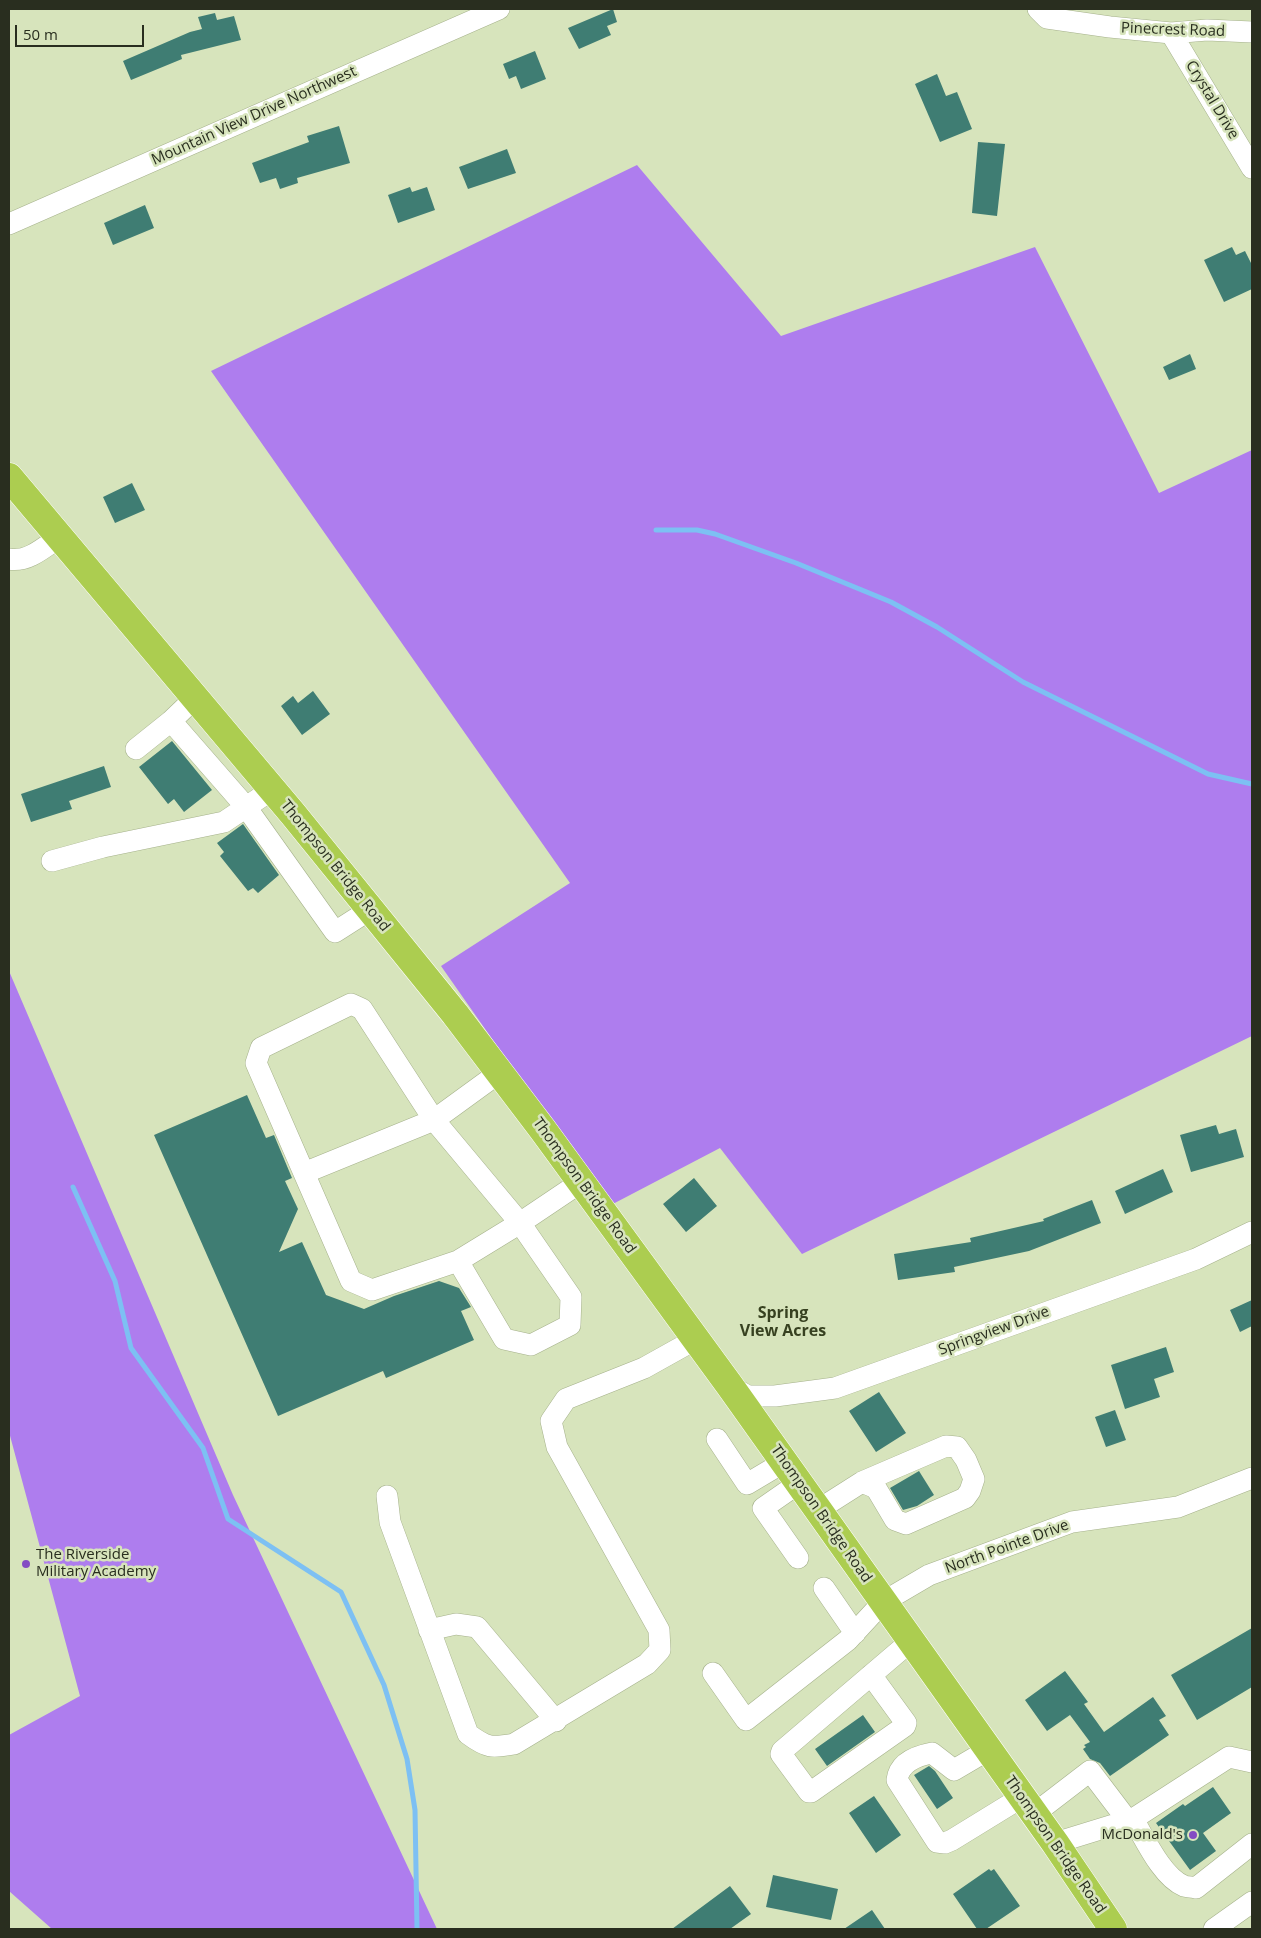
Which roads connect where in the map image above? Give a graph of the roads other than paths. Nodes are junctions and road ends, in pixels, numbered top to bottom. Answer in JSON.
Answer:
{"nodes":[{"id":1,"x":498,"y":9,"type":"edge"},
{"id":2,"x":1038,"y":9,"type":"edge"},
{"id":3,"x":1252,"y":32,"type":"edge"},
{"id":4,"x":1171,"y":33,"type":"junction"},
{"id":5,"x":1252,"y":168,"type":"edge"},
{"id":6,"x":9,"y":224,"type":"edge"},
{"id":7,"x":9,"y":477,"type":"edge"},
{"id":8,"x":59,"y":537,"type":"junction"},
{"id":9,"x":9,"y":559,"type":"edge"},
{"id":10,"x":195,"y":698,"type":"junction"},
{"id":11,"x":171,"y":721,"type":"junction"},
{"id":12,"x":136,"y":749,"type":"dead end"},
{"id":13,"x":273,"y":789,"type":"junction"},
{"id":14,"x":246,"y":807,"type":"junction"},
{"id":15,"x":52,"y":861,"type":"dead end"},
{"id":16,"x":371,"y":909,"type":"junction"},
{"id":17,"x":500,"y":1072,"type":"junction"},
{"id":18,"x":434,"y":1120,"type":"junction"},
{"id":19,"x":304,"y":1173,"type":"junction"},
{"id":20,"x":581,"y":1182,"type":"junction"},
{"id":21,"x":520,"y":1222,"type":"junction"},
{"id":22,"x":1252,"y":1232,"type":"edge"},
{"id":23,"x":458,"y":1261,"type":"junction"},
{"id":24,"x":696,"y":1339,"type":"junction"},
{"id":25,"x":730,"y":1386,"type":"junction"},
{"id":26,"x":717,"y":1439,"type":"dead end"},
{"id":27,"x":791,"y":1473,"type":"junction"},
{"id":28,"x":1252,"y":1478,"type":"edge"},
{"id":29,"x":862,"y":1482,"type":"junction"},
{"id":30,"x":387,"y":1496,"type":"dead end"},
{"id":31,"x":818,"y":1510,"type":"junction"},
{"id":32,"x":798,"y":1558,"type":"dead end"},
{"id":33,"x":824,"y":1588,"type":"dead end"},
{"id":34,"x":883,"y":1602,"type":"junction"},
{"id":35,"x":429,"y":1630,"type":"junction"},
{"id":36,"x":855,"y":1633,"type":"junction"},
{"id":37,"x":911,"y":1641,"type":"junction"},
{"id":38,"x":713,"y":1673,"type":"dead end"},
{"id":39,"x":871,"y":1675,"type":"junction"},
{"id":40,"x":556,"y":1720,"type":"junction"},
{"id":41,"x":988,"y":1750,"type":"junction"},
{"id":42,"x":1252,"y":1762,"type":"edge"},
{"id":43,"x":1028,"y":1806,"type":"junction"},
{"id":44,"x":1130,"y":1820,"type":"junction"},
{"id":45,"x":1055,"y":1844,"type":"junction"},
{"id":46,"x":1252,"y":1844,"type":"edge"},
{"id":47,"x":1252,"y":1902,"type":"edge"},
{"id":48,"x":1113,"y":1929,"type":"edge"},
{"id":49,"x":1214,"y":1929,"type":"edge"}],
"edges":[{"from":1,"to":6,"type":"street","name":"Mountain View Drive Northwest"},
{"from":2,"to":4,"type":"street","name":"Pinecrest Road"},
{"from":3,"to":4,"type":"street","name":"Pinecrest Road"},
{"from":4,"to":5,"type":"street","name":"Crystal Drive"},
{"from":7,"to":8,"type":"highway","name":"Thompson Bridge Road"},
{"from":8,"to":9,"type":"street"},
{"from":8,"to":10,"type":"highway","name":"Thompson Bridge Road"},
{"from":10,"to":11,"type":"street"},
{"from":10,"to":13,"type":"highway","name":"Thompson Bridge Road"},
{"from":11,"to":12,"type":"street"},
{"from":11,"to":14,"type":"street"},
{"from":13,"to":14,"type":"street"},
{"from":13,"to":16,"type":"highway","name":"Thompson Bridge Road"},
{"from":14,"to":15,"type":"street"},
{"from":14,"to":16,"type":"street"},
{"from":16,"to":17,"type":"highway","name":"Thompson Bridge Road"},
{"from":17,"to":18,"type":"street"},
{"from":17,"to":20,"type":"highway","name":"Thompson Bridge Road"},
{"from":18,"to":19,"type":"street"},
{"from":18,"to":19,"type":"street"},
{"from":18,"to":21,"type":"street"},
{"from":19,"to":23,"type":"street"},
{"from":20,"to":21,"type":"street"},
{"from":20,"to":24,"type":"highway","name":"Thompson Bridge Road"},
{"from":21,"to":23,"type":"street"},
{"from":21,"to":23,"type":"street"},
{"from":22,"to":25,"type":"street","name":"Springview Drive"},
{"from":24,"to":25,"type":"highway","name":"Thompson Bridge Road"},
{"from":24,"to":40,"type":"street"},
{"from":25,"to":27,"type":"highway","name":"Thompson Bridge Road"},
{"from":26,"to":27,"type":"street"},
{"from":27,"to":31,"type":"highway","name":"Thompson Bridge Road"},
{"from":27,"to":32,"type":"street"},
{"from":28,"to":34,"type":"street","name":"North Pointe Drive"},
{"from":29,"to":29,"type":"street"},
{"from":29,"to":31,"type":"street"},
{"from":30,"to":35,"type":"street"},
{"from":31,"to":34,"type":"highway","name":"Thompson Bridge Road"},
{"from":33,"to":36,"type":"street"},
{"from":34,"to":36,"type":"street","name":"North Pointe Drive"},
{"from":34,"to":37,"type":"highway","name":"Thompson Bridge Road"},
{"from":35,"to":40,"type":"street"},
{"from":35,"to":40,"type":"street"},
{"from":36,"to":38,"type":"street","name":"North Pointe Drive"},
{"from":37,"to":39,"type":"street"},
{"from":37,"to":41,"type":"highway","name":"Thompson Bridge Road"},
{"from":39,"to":39,"type":"street"},
{"from":41,"to":43,"type":"highway","name":"Thompson Bridge Road"},
{"from":41,"to":43,"type":"street"},
{"from":42,"to":44,"type":"street"},
{"from":43,"to":44,"type":"street"},
{"from":43,"to":45,"type":"highway","name":"Thompson Bridge Road"},
{"from":44,"to":45,"type":"street"},
{"from":44,"to":46,"type":"street"},
{"from":45,"to":48,"type":"highway","name":"Thompson Bridge Road"},
{"from":47,"to":49,"type":"street"}]}
